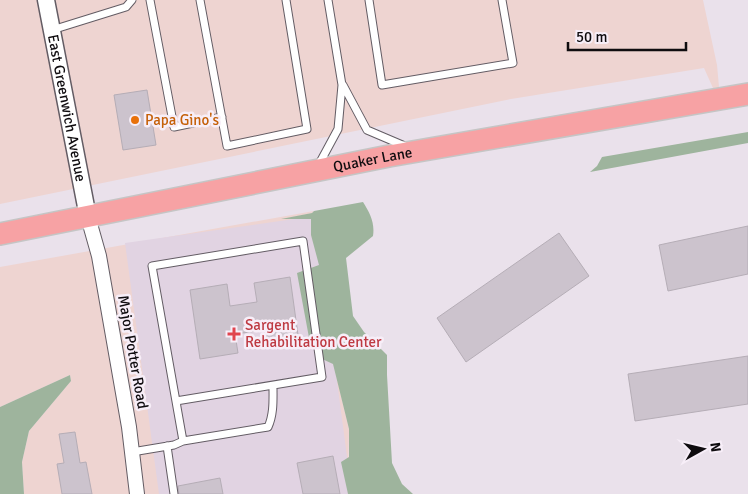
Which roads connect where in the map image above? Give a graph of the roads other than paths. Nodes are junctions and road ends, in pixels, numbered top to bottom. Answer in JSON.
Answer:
{"nodes":[{"id":1,"x":48,"y":0,"type":"edge"},
{"id":2,"x":132,"y":0,"type":"edge"},
{"id":3,"x":150,"y":0,"type":"edge"},
{"id":4,"x":200,"y":0,"type":"edge"},
{"id":5,"x":286,"y":0,"type":"edge"},
{"id":6,"x":328,"y":0,"type":"edge"},
{"id":7,"x":369,"y":0,"type":"edge"},
{"id":8,"x":502,"y":0,"type":"edge"},
{"id":9,"x":51,"y":30,"type":"junction"},
{"id":10,"x":342,"y":85,"type":"junction"},
{"id":11,"x":748,"y":94,"type":"edge"},
{"id":12,"x":222,"y":117,"type":"junction"},
{"id":13,"x":417,"y":151,"type":"junction"},
{"id":14,"x":316,"y":171,"type":"junction"},
{"id":15,"x":88,"y":217,"type":"junction"},
{"id":16,"x":0,"y":234,"type":"edge"},
{"id":17,"x":273,"y":386,"type":"junction"},
{"id":18,"x":176,"y":401,"type":"junction"},
{"id":19,"x":183,"y":441,"type":"junction"},
{"id":20,"x":168,"y":446,"type":"junction"},
{"id":21,"x":132,"y":452,"type":"junction"},
{"id":22,"x":137,"y":494,"type":"edge"},
{"id":23,"x":174,"y":494,"type":"edge"}],
"edges":[{"from":1,"to":9,"type":"street","name":"East Greenwich Avenue"},
{"from":2,"to":9,"type":"lane"},
{"from":3,"to":12,"type":"lane"},
{"from":4,"to":12,"type":"lane"},
{"from":5,"to":12,"type":"lane"},
{"from":6,"to":10,"type":"lane"},
{"from":7,"to":8,"type":"lane"},
{"from":9,"to":15,"type":"street","name":"East Greenwich Avenue"},
{"from":10,"to":13,"type":"lane"},
{"from":10,"to":14,"type":"lane"},
{"from":11,"to":13,"type":"main road","name":"Quaker Lane"},
{"from":13,"to":14,"type":"main road","name":"Quaker Lane"},
{"from":14,"to":15,"type":"main road","name":"Quaker Lane"},
{"from":15,"to":16,"type":"main road","name":"Quaker Lane"},
{"from":15,"to":21,"type":"street","name":"Major Potter Road"},
{"from":17,"to":18,"type":"lane"},
{"from":17,"to":18,"type":"lane"},
{"from":17,"to":19,"type":"lane"},
{"from":18,"to":19,"type":"lane"},
{"from":19,"to":20,"type":"lane"},
{"from":20,"to":21,"type":"lane"},
{"from":20,"to":23,"type":"lane"},
{"from":21,"to":22,"type":"street","name":"Major Potter Road"}]}
